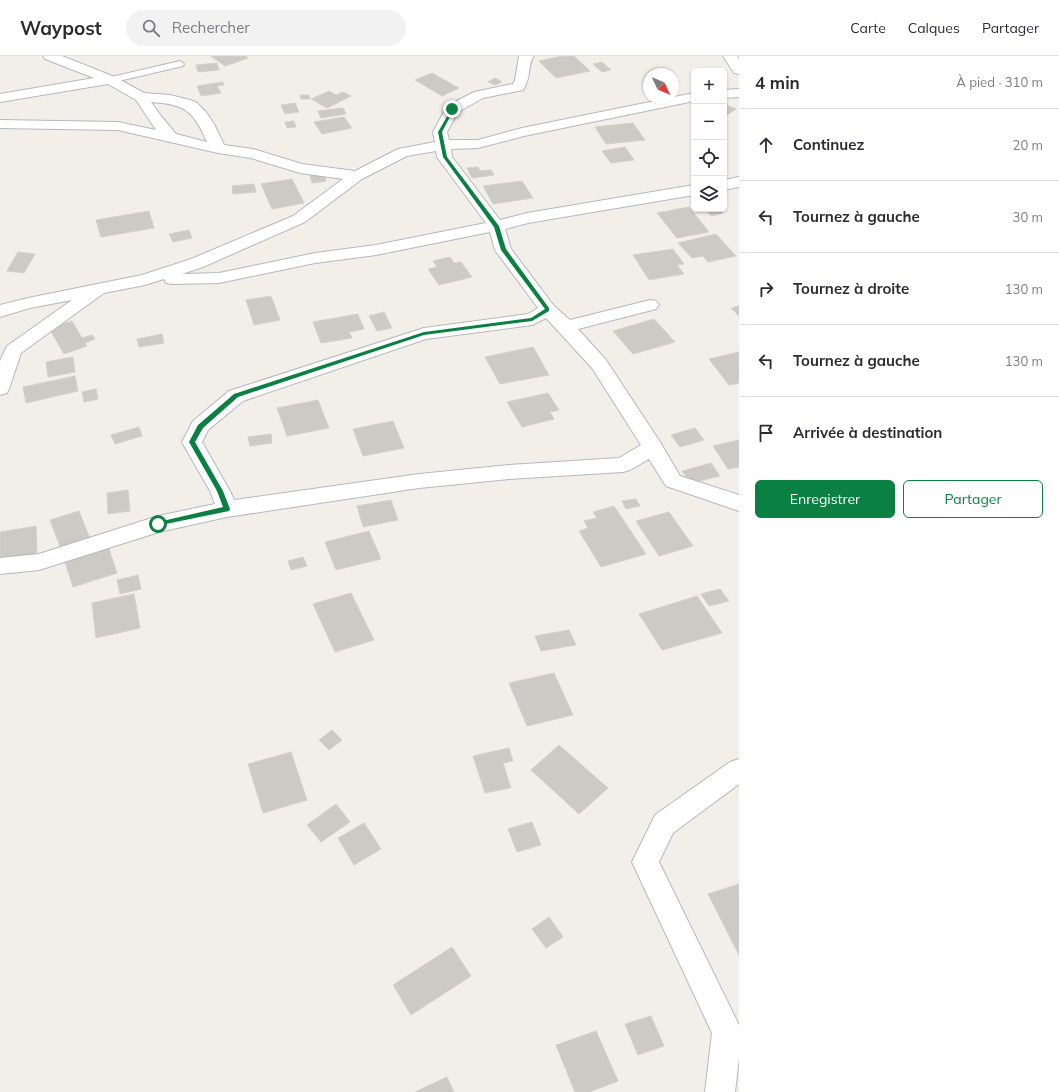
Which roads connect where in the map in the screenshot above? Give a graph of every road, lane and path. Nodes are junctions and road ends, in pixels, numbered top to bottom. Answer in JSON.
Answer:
{"nodes":[{"id":1,"x":50,"y":56,"type":"edge"},
{"id":2,"x":527,"y":56,"type":"edge"},
{"id":3,"x":730,"y":56,"type":"edge"},
{"id":4,"x":180,"y":64,"type":"dead end"},
{"id":5,"x":739,"y":70,"type":"edge"},
{"id":6,"x":110,"y":80,"type":"junction"},
{"id":7,"x":739,"y":93,"type":"edge"},
{"id":8,"x":727,"y":94,"type":"edge"},
{"id":9,"x":140,"y":97,"type":"junction"},
{"id":10,"x":0,"y":98,"type":"edge"},
{"id":11,"x":691,"y":98,"type":"edge"},
{"id":12,"x":0,"y":124,"type":"edge"},
{"id":13,"x":171,"y":137,"type":"junction"},
{"id":14,"x":443,"y":145,"type":"junction"},
{"id":15,"x":218,"y":149,"type":"junction"},
{"id":16,"x":357,"y":176,"type":"junction"},
{"id":17,"x":739,"y":182,"type":"edge"},
{"id":18,"x":727,"y":184,"type":"edge"},
{"id":19,"x":691,"y":191,"type":"edge"},
{"id":20,"x":496,"y":226,"type":"junction"},
{"id":21,"x":145,"y":280,"type":"junction"},
{"id":22,"x":99,"y":289,"type":"junction"},
{"id":23,"x":650,"y":305,"type":"dead end"},
{"id":24,"x":548,"y":310,"type":"junction"},
{"id":25,"x":0,"y":311,"type":"edge"},
{"id":26,"x":566,"y":327,"type":"junction"},
{"id":27,"x":0,"y":389,"type":"edge"},
{"id":28,"x":653,"y":448,"type":"junction"},
{"id":29,"x":739,"y":503,"type":"edge"},
{"id":30,"x":227,"y":509,"type":"junction"},
{"id":31,"x":0,"y":566,"type":"edge"},
{"id":32,"x":739,"y":770,"type":"edge"},
{"id":33,"x":720,"y":1092,"type":"edge"}],
"edges":[{"from":1,"to":6,"type":"street"},
{"from":2,"to":14,"type":"street"},
{"from":3,"to":5,"type":"street"},
{"from":4,"to":6,"type":"lane"},
{"from":6,"to":9,"type":"street"},
{"from":6,"to":10,"type":"street"},
{"from":7,"to":8,"type":"street"},
{"from":9,"to":13,"type":"street"},
{"from":9,"to":15,"type":"street"},
{"from":11,"to":14,"type":"street"},
{"from":12,"to":13,"type":"street"},
{"from":13,"to":15,"type":"street"},
{"from":14,"to":16,"type":"street"},
{"from":14,"to":20,"type":"street"},
{"from":15,"to":16,"type":"street"},
{"from":16,"to":21,"type":"street"},
{"from":17,"to":18,"type":"street"},
{"from":19,"to":20,"type":"street"},
{"from":20,"to":21,"type":"street"},
{"from":20,"to":24,"type":"street"},
{"from":21,"to":22,"type":"street"},
{"from":22,"to":25,"type":"street"},
{"from":22,"to":27,"type":"street"},
{"from":23,"to":26,"type":"street"},
{"from":24,"to":26,"type":"street"},
{"from":24,"to":30,"type":"street"},
{"from":26,"to":28,"type":"street"},
{"from":28,"to":29,"type":"street"},
{"from":28,"to":30,"type":"street"},
{"from":30,"to":31,"type":"street"},
{"from":32,"to":33,"type":"street"}]}
